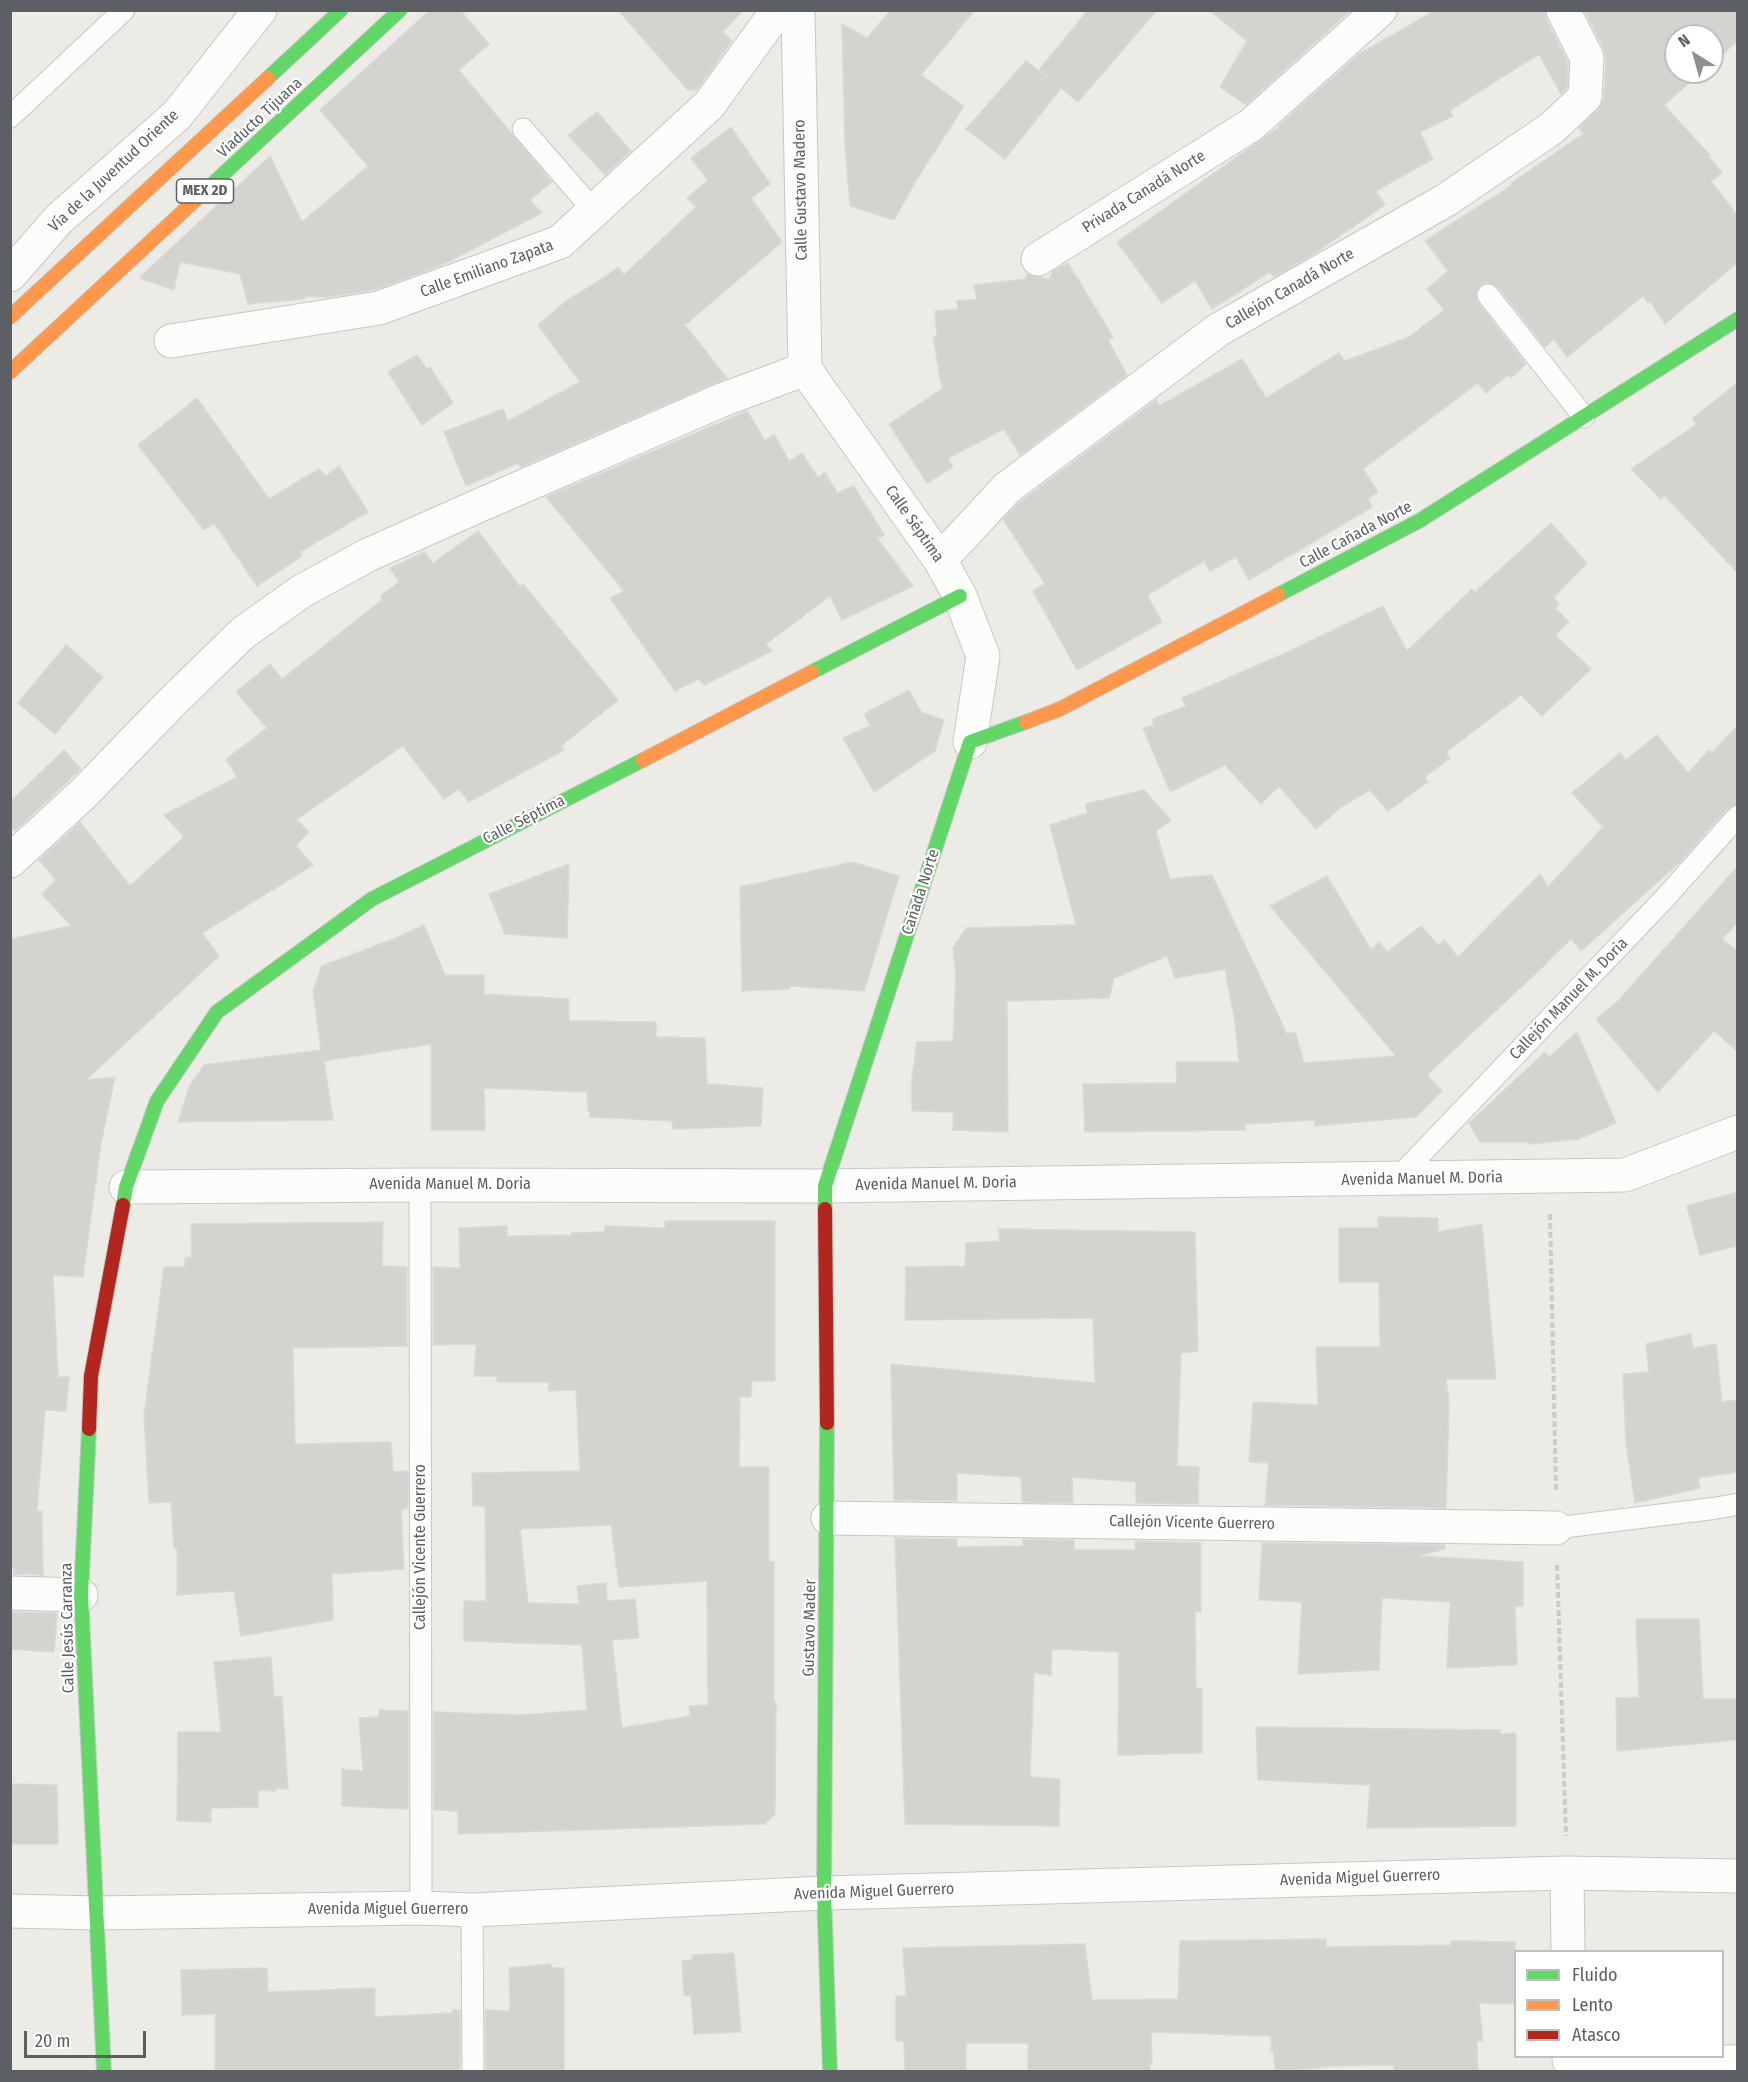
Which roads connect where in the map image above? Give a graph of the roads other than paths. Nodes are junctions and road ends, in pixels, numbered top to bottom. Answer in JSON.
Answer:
{"nodes":[{"id":1,"x":124,"y":10,"type":"edge"},
{"id":2,"x":260,"y":10,"type":"edge"},
{"id":3,"x":341,"y":10,"type":"edge"},
{"id":4,"x":400,"y":10,"type":"edge"},
{"id":5,"x":778,"y":10,"type":"edge"},
{"id":6,"x":798,"y":10,"type":"edge"},
{"id":7,"x":1380,"y":10,"type":"edge"},
{"id":8,"x":1563,"y":10,"type":"edge"},
{"id":9,"x":10,"y":117,"type":"edge"},
{"id":10,"x":524,"y":129,"type":"dead end"},
{"id":11,"x":594,"y":211,"type":"junction"},
{"id":12,"x":1038,"y":259,"type":"dead end"},
{"id":13,"x":10,"y":275,"type":"edge"},
{"id":14,"x":1488,"y":295,"type":"dead end"},
{"id":15,"x":10,"y":317,"type":"edge"},
{"id":16,"x":1737,"y":319,"type":"edge"},
{"id":17,"x":171,"y":341,"type":"dead end"},
{"id":18,"x":805,"y":369,"type":"junction"},
{"id":19,"x":10,"y":372,"type":"edge"},
{"id":20,"x":1584,"y":417,"type":"junction"},
{"id":21,"x":940,"y":561,"type":"junction"},
{"id":22,"x":960,"y":596,"type":"junction"},
{"id":23,"x":970,"y":742,"type":"junction"},
{"id":24,"x":1737,"y":816,"type":"edge"},
{"id":25,"x":10,"y":861,"type":"edge"},
{"id":26,"x":1737,"y":1132,"type":"edge"},
{"id":27,"x":1397,"y":1179,"type":"junction"},
{"id":28,"x":420,"y":1185,"type":"junction"},
{"id":29,"x":825,"y":1185,"type":"junction"},
{"id":30,"x":126,"y":1187,"type":"junction"},
{"id":31,"x":1737,"y":1504,"type":"edge"},
{"id":32,"x":828,"y":1518,"type":"junction"},
{"id":33,"x":1556,"y":1528,"type":"joint"},
{"id":34,"x":10,"y":1593,"type":"edge"},
{"id":35,"x":81,"y":1596,"type":"junction"},
{"id":36,"x":1567,"y":1873,"type":"junction"},
{"id":37,"x":1737,"y":1875,"type":"edge"},
{"id":38,"x":824,"y":1893,"type":"junction"},
{"id":39,"x":421,"y":1908,"type":"junction"},
{"id":40,"x":472,"y":1910,"type":"junction"},
{"id":41,"x":10,"y":1911,"type":"edge"},
{"id":42,"x":98,"y":1913,"type":"junction"},
{"id":43,"x":1568,"y":1950,"type":"edge"},
{"id":44,"x":1737,"y":2062,"type":"edge"},
{"id":45,"x":1569,"y":2063,"type":"edge"},
{"id":46,"x":104,"y":2072,"type":"edge"},
{"id":47,"x":473,"y":2072,"type":"edge"},
{"id":48,"x":830,"y":2072,"type":"edge"}],
"edges":[{"from":1,"to":9,"type":"lane"},
{"from":2,"to":13,"type":"street","name":"Vía de la Juventud Oriente"},
{"from":3,"to":15,"type":"main road","name":"Viaducto Tijuana","number":"MEX 2D"},
{"from":4,"to":19,"type":"main road","name":"Viaducto Tijuana","number":"MEX 2D"},
{"from":5,"to":11,"type":"street","name":"Calle Emiliano Zapata"},
{"from":6,"to":18,"type":"street","name":"Calle Gustavo Madero"},
{"from":7,"to":12,"type":"street","name":"Privada Canadá Norte"},
{"from":8,"to":21,"type":"street","name":"Callejón Canadá Norte"},
{"from":10,"to":11,"type":"lane"},
{"from":11,"to":17,"type":"street","name":"Calle Emiliano Zapata"},
{"from":14,"to":20,"type":"lane"},
{"from":16,"to":20,"type":"main road","name":"Calle Cañada Norte"},
{"from":18,"to":21,"type":"street","name":"Calle Séptima"},
{"from":18,"to":25,"type":"street"},
{"from":20,"to":23,"type":"main road","name":"Calle Cañada Norte"},
{"from":21,"to":22,"type":"street","name":"Calle Séptima"},
{"from":22,"to":23,"type":"street","name":"Cañada Norte"},
{"from":22,"to":30,"type":"main road","name":"Calle Séptima"},
{"from":23,"to":29,"type":"main road","name":"Cañada Norte"},
{"from":24,"to":27,"type":"lane","name":"Callejón Manuel M. Doria"},
{"from":26,"to":27,"type":"street","name":"Avenida Manuel M. Doria"},
{"from":27,"to":29,"type":"street","name":"Avenida Manuel M. Doria"},
{"from":28,"to":29,"type":"street","name":"Avenida Manuel M. Doria"},
{"from":28,"to":30,"type":"street","name":"Avenida Manuel M. Doria"},
{"from":28,"to":39,"type":"lane","name":"Callejón Vicente Guerrero"},
{"from":29,"to":32,"type":"main road","name":"Gustavo Mader"},
{"from":30,"to":35,"type":"main road","name":"Calle Jesús Carranza"},
{"from":31,"to":33,"type":"lane"},
{"from":32,"to":33,"type":"street","name":"Callejón Vicente Guerrero"},
{"from":32,"to":38,"type":"main road","name":"Gustavo Mader"},
{"from":34,"to":35,"type":"street"},
{"from":35,"to":42,"type":"main road","name":"Calle Jesús Carranza"},
{"from":36,"to":37,"type":"street","name":"Avenida Miguel Guerrero"},
{"from":36,"to":38,"type":"street","name":"Avenida Miguel Guerrero"},
{"from":36,"to":43,"type":"street"},
{"from":38,"to":40,"type":"street","name":"Avenida Miguel Guerrero"},
{"from":38,"to":48,"type":"main road","name":"Gustavo Mader"},
{"from":39,"to":40,"type":"street","name":"Avenida Miguel Guerrero"},
{"from":39,"to":42,"type":"street","name":"Avenida Miguel Guerrero"},
{"from":40,"to":47,"type":"lane"},
{"from":41,"to":42,"type":"street","name":"Avenida Miguel Guerrero"},
{"from":42,"to":46,"type":"main road","name":"Calle Jesús Carranza"},
{"from":44,"to":45,"type":"street"}]}
